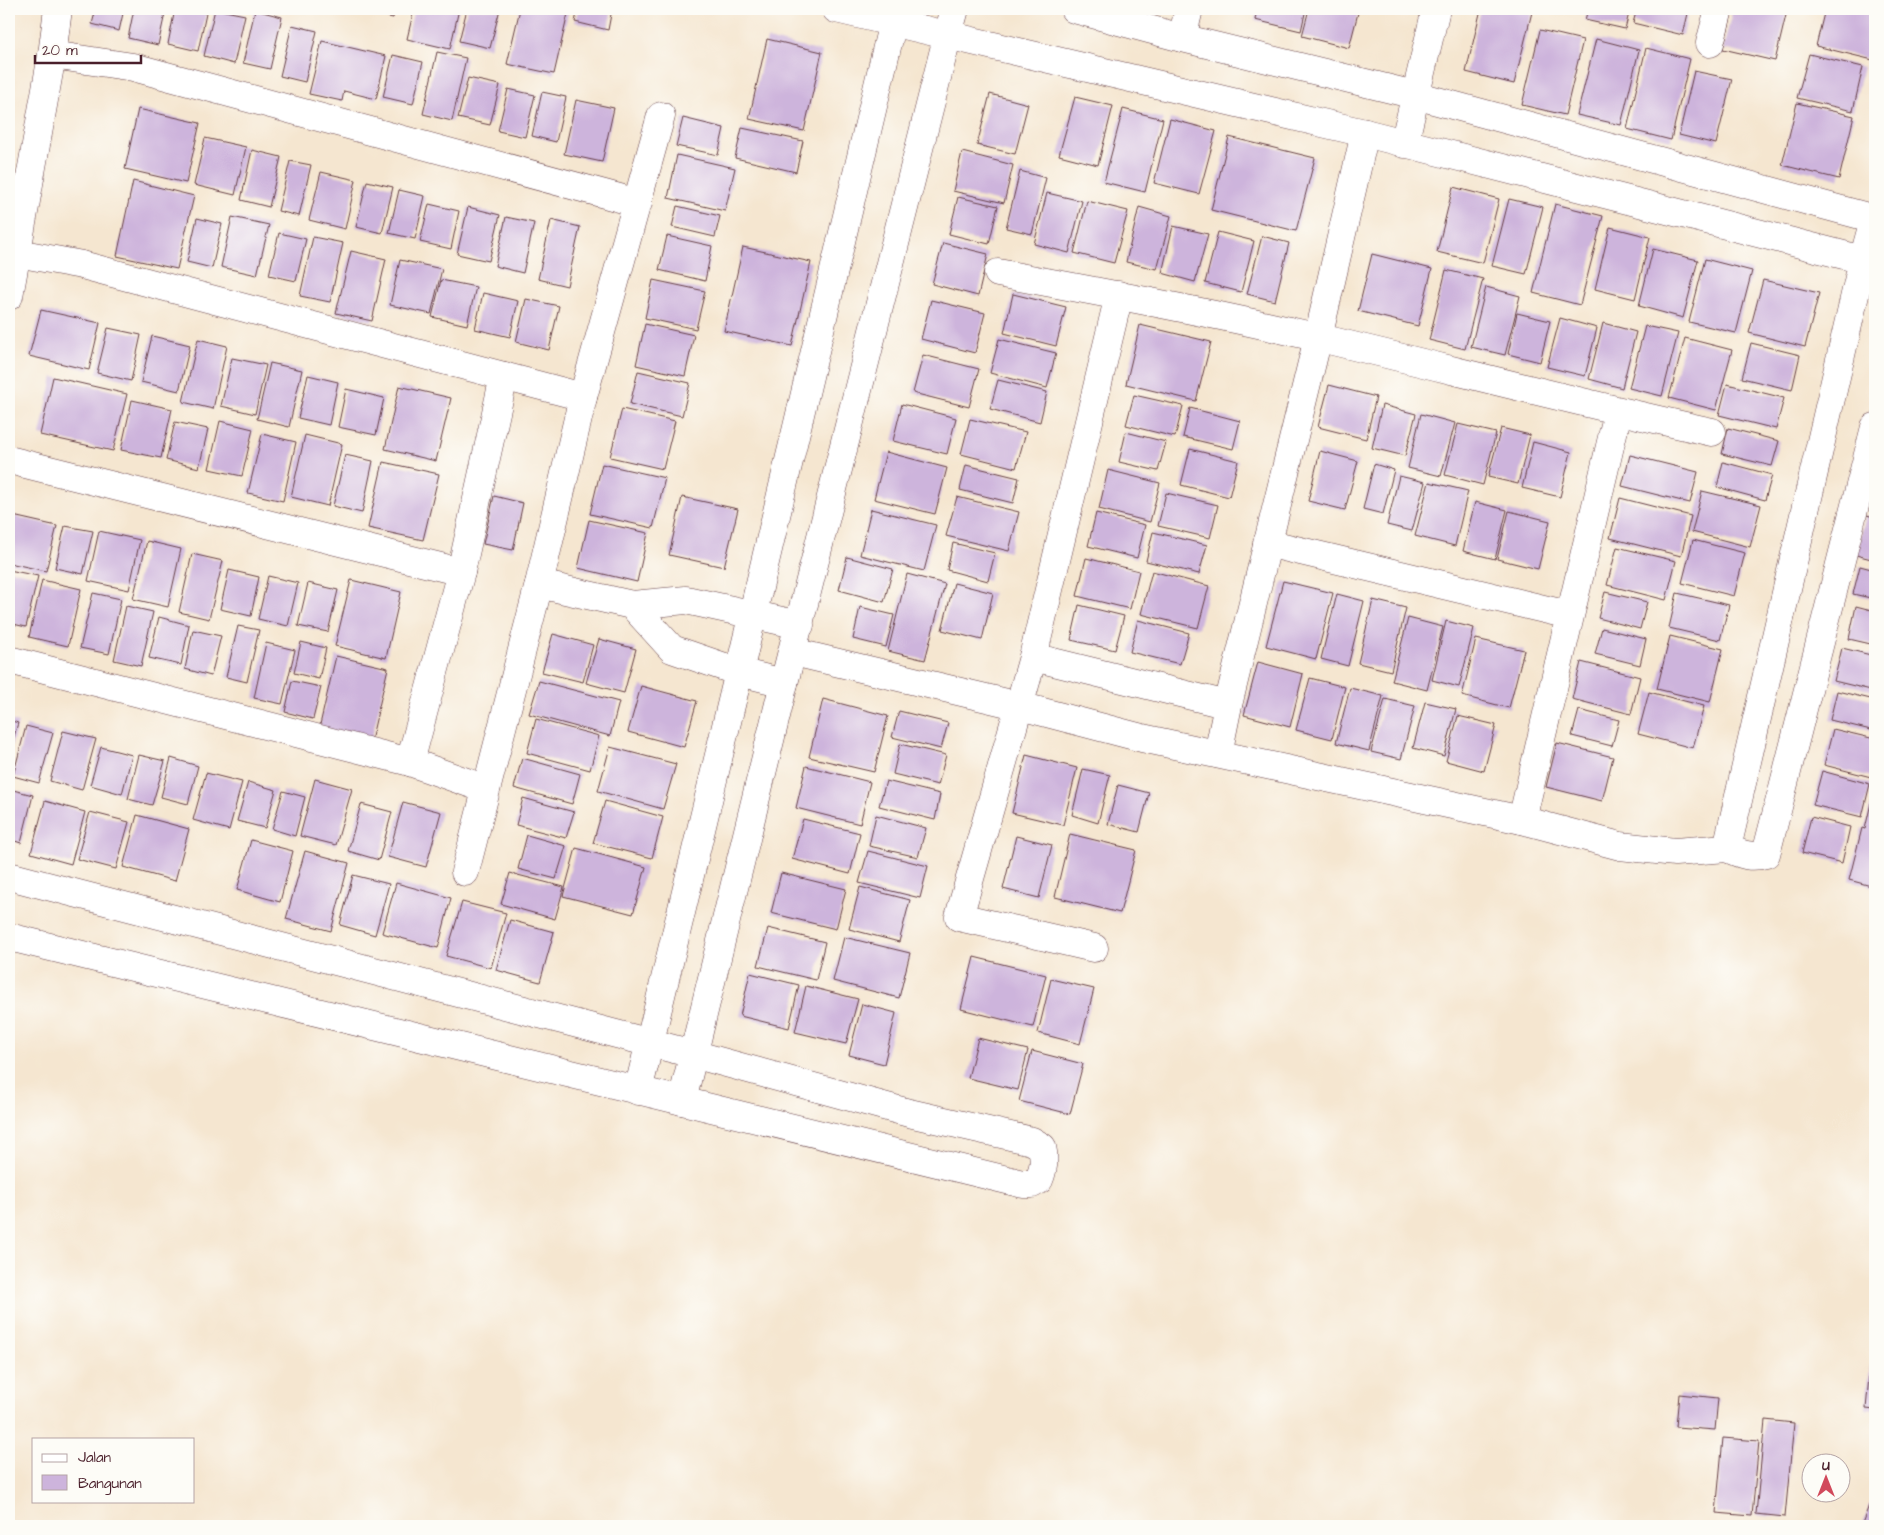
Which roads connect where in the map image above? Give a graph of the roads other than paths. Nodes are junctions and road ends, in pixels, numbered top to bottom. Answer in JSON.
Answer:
{"nodes":[{"id":1,"x":58,"y":9,"type":"edge"},
{"id":2,"x":836,"y":9,"type":"edge"},
{"id":3,"x":1074,"y":9,"type":"edge"},
{"id":4,"x":1189,"y":9,"type":"edge"},
{"id":5,"x":1436,"y":9,"type":"edge"},
{"id":6,"x":1718,"y":9,"type":"edge"},
{"id":7,"x":894,"y":16,"type":"edge"},
{"id":8,"x":952,"y":19,"type":"edge"},
{"id":9,"x":1182,"y":38,"type":"junction"},
{"id":10,"x":1710,"y":43,"type":"dead end"},
{"id":11,"x":52,"y":55,"type":"junction"},
{"id":12,"x":661,"y":116,"type":"dead end"},
{"id":13,"x":1409,"y":122,"type":"junction"},
{"id":14,"x":1365,"y":133,"type":"junction"},
{"id":15,"x":638,"y":203,"type":"junction"},
{"id":16,"x":1872,"y":237,"type":"edge"},
{"id":17,"x":17,"y":253,"type":"junction"},
{"id":18,"x":998,"y":273,"type":"dead end"},
{"id":19,"x":1119,"y":295,"type":"junction"},
{"id":20,"x":9,"y":296,"type":"edge"},
{"id":21,"x":1318,"y":338,"type":"junction"},
{"id":22,"x":504,"y":376,"type":"junction"},
{"id":23,"x":583,"y":397,"type":"junction"},
{"id":24,"x":1618,"y":412,"type":"junction"},
{"id":25,"x":1875,"y":427,"type":"edge"},
{"id":26,"x":1712,"y":432,"type":"dead end"},
{"id":27,"x":9,"y":460,"type":"edge"},
{"id":28,"x":1267,"y":543,"type":"junction"},
{"id":29,"x":460,"y":572,"type":"junction"},
{"id":30,"x":539,"y":584,"type":"junction"},
{"id":31,"x":632,"y":605,"type":"junction"},
{"id":32,"x":752,"y":615,"type":"junction"},
{"id":33,"x":1569,"y":615,"type":"junction"},
{"id":34,"x":800,"y":625,"type":"junction"},
{"id":35,"x":793,"y":652,"type":"junction"},
{"id":36,"x":1033,"y":657,"type":"junction"},
{"id":37,"x":9,"y":660,"type":"edge"},
{"id":38,"x":739,"y":672,"type":"junction"},
{"id":39,"x":784,"y":684,"type":"junction"},
{"id":40,"x":1228,"y":705,"type":"junction"},
{"id":41,"x":1020,"y":706,"type":"junction"},
{"id":42,"x":1218,"y":754,"type":"junction"},
{"id":43,"x":410,"y":762,"type":"junction"},
{"id":44,"x":486,"y":789,"type":"junction"},
{"id":45,"x":1522,"y":820,"type":"junction"},
{"id":46,"x":1728,"y":848,"type":"junction"},
{"id":47,"x":465,"y":872,"type":"dead end"},
{"id":48,"x":9,"y":876,"type":"edge"},
{"id":49,"x":9,"y":937,"type":"edge"},
{"id":50,"x":1094,"y":948,"type":"dead end"},
{"id":51,"x":650,"y":1044,"type":"junction"},
{"id":52,"x":693,"y":1054,"type":"junction"},
{"id":53,"x":638,"y":1091,"type":"junction"},
{"id":54,"x":682,"y":1101,"type":"junction"}],
"edges":[{"from":1,"to":11,"type":"street"},
{"from":2,"to":7,"type":"street"},
{"from":3,"to":9,"type":"street"},
{"from":4,"to":9,"type":"street"},
{"from":5,"to":13,"type":"street"},
{"from":6,"to":10,"type":"street"},
{"from":7,"to":8,"type":"street"},
{"from":7,"to":32,"type":"street"},
{"from":8,"to":14,"type":"street"},
{"from":8,"to":34,"type":"street"},
{"from":9,"to":13,"type":"street"},
{"from":11,"to":15,"type":"street"},
{"from":11,"to":17,"type":"street"},
{"from":12,"to":15,"type":"street"},
{"from":13,"to":14,"type":"street"},
{"from":13,"to":16,"type":"street"},
{"from":13,"to":16,"type":"street"},
{"from":14,"to":21,"type":"street"},
{"from":15,"to":23,"type":"street"},
{"from":16,"to":46,"type":"street"},
{"from":17,"to":20,"type":"street"},
{"from":17,"to":22,"type":"street"},
{"from":18,"to":19,"type":"street"},
{"from":19,"to":21,"type":"street"},
{"from":19,"to":36,"type":"street"},
{"from":21,"to":24,"type":"street"},
{"from":21,"to":28,"type":"street"},
{"from":22,"to":23,"type":"street"},
{"from":22,"to":29,"type":"street"},
{"from":23,"to":30,"type":"street"},
{"from":24,"to":26,"type":"street"},
{"from":24,"to":33,"type":"street"},
{"from":25,"to":46,"type":"street"},
{"from":27,"to":29,"type":"street"},
{"from":28,"to":33,"type":"street"},
{"from":28,"to":40,"type":"street"},
{"from":29,"to":43,"type":"street"},
{"from":30,"to":31,"type":"street"},
{"from":30,"to":44,"type":"street"},
{"from":31,"to":32,"type":"street"},
{"from":31,"to":38,"type":"street"},
{"from":32,"to":34,"type":"street"},
{"from":32,"to":38,"type":"street"},
{"from":33,"to":45,"type":"street"},
{"from":34,"to":35,"type":"street"},
{"from":35,"to":39,"type":"street"},
{"from":35,"to":41,"type":"street"},
{"from":36,"to":40,"type":"street"},
{"from":36,"to":41,"type":"street"},
{"from":37,"to":43,"type":"street"},
{"from":38,"to":39,"type":"street"},
{"from":38,"to":51,"type":"street"},
{"from":39,"to":52,"type":"street"},
{"from":40,"to":42,"type":"street"},
{"from":41,"to":42,"type":"street"},
{"from":41,"to":50,"type":"street"},
{"from":42,"to":45,"type":"street"},
{"from":43,"to":44,"type":"street"},
{"from":44,"to":47,"type":"street"},
{"from":45,"to":46,"type":"street"},
{"from":48,"to":51,"type":"street"},
{"from":49,"to":53,"type":"street"},
{"from":51,"to":52,"type":"street"},
{"from":51,"to":53,"type":"street"},
{"from":52,"to":54,"type":"street"},
{"from":52,"to":54,"type":"street"},
{"from":53,"to":54,"type":"street"}]}
